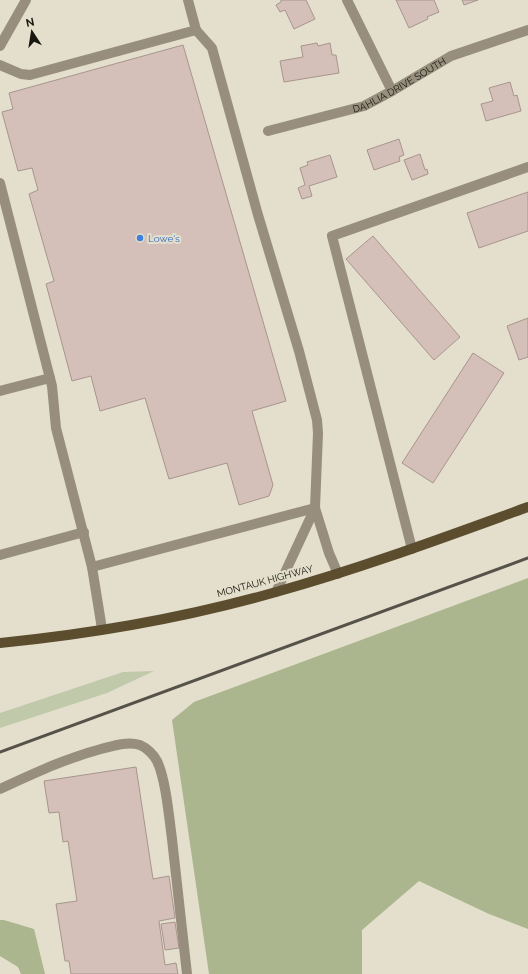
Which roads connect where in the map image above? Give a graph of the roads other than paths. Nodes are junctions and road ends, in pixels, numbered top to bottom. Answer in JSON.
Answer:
{"nodes":[{"id":1,"x":26,"y":0,"type":"edge"},
{"id":2,"x":188,"y":0,"type":"edge"},
{"id":3,"x":347,"y":0,"type":"edge"},
{"id":4,"x":196,"y":30,"type":"junction"},
{"id":5,"x":528,"y":30,"type":"edge"},
{"id":6,"x":0,"y":46,"type":"edge"},
{"id":7,"x":0,"y":65,"type":"edge"},
{"id":8,"x":392,"y":91,"type":"junction"},
{"id":9,"x":268,"y":131,"type":"dead end"},
{"id":10,"x":528,"y":167,"type":"edge"},
{"id":11,"x":0,"y":183,"type":"edge"},
{"id":12,"x":50,"y":378,"type":"junction"},
{"id":13,"x":0,"y":391,"type":"edge"},
{"id":14,"x":528,"y":507,"type":"edge"},
{"id":15,"x":315,"y":508,"type":"junction"},
{"id":16,"x":84,"y":532,"type":"junction"},
{"id":17,"x":412,"y":549,"type":"junction"},
{"id":18,"x":0,"y":555,"type":"edge"},
{"id":19,"x":92,"y":567,"type":"junction"},
{"id":20,"x":338,"y":574,"type":"junction"},
{"id":21,"x":276,"y":592,"type":"junction"},
{"id":22,"x":102,"y":629,"type":"junction"},
{"id":23,"x":0,"y":643,"type":"edge"},
{"id":24,"x":0,"y":789,"type":"edge"},
{"id":25,"x":187,"y":974,"type":"edge"}],
"edges":[{"from":1,"to":6,"type":"street"},
{"from":2,"to":4,"type":"street"},
{"from":3,"to":8,"type":"street"},
{"from":4,"to":7,"type":"street"},
{"from":4,"to":15,"type":"street"},
{"from":5,"to":8,"type":"street","name":"DAHLIA DRIVE SOUTH"},
{"from":8,"to":9,"type":"street","name":"DAHLIA DRIVE SOUTH"},
{"from":10,"to":17,"type":"street"},
{"from":11,"to":12,"type":"street"},
{"from":12,"to":13,"type":"street"},
{"from":12,"to":16,"type":"street"},
{"from":14,"to":17,"type":"main road","name":"MONTAUK HIGHWAY"},
{"from":15,"to":19,"type":"street"},
{"from":15,"to":20,"type":"street"},
{"from":15,"to":21,"type":"street"},
{"from":16,"to":18,"type":"street"},
{"from":16,"to":19,"type":"street"},
{"from":17,"to":20,"type":"main road","name":"MONTAUK HIGHWAY"},
{"from":19,"to":22,"type":"street"},
{"from":20,"to":21,"type":"main road","name":"MONTAUK HIGHWAY"},
{"from":21,"to":22,"type":"main road","name":"MONTAUK HIGHWAY"},
{"from":22,"to":23,"type":"main road","name":"MONTAUK HIGHWAY"},
{"from":24,"to":25,"type":"street"}]}
